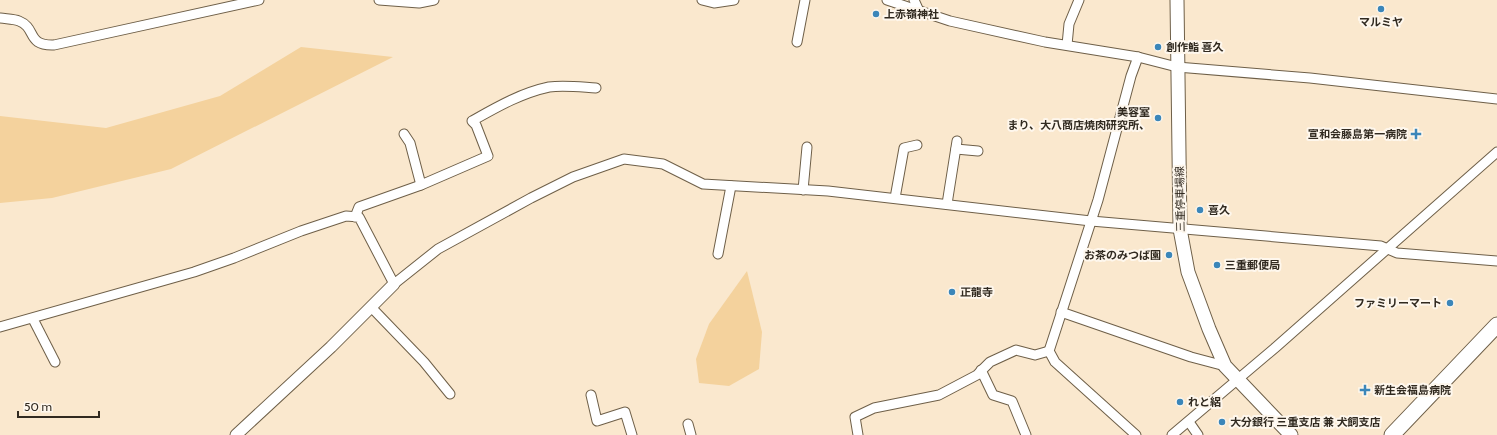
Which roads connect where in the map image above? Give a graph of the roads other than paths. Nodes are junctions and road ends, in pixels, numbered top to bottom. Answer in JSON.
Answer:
{"nodes":[{"id":1,"x":259,"y":0,"type":"edge"},
{"id":2,"x":379,"y":0,"type":"edge"},
{"id":3,"x":434,"y":0,"type":"edge"},
{"id":4,"x":702,"y":0,"type":"edge"},
{"id":5,"x":734,"y":0,"type":"edge"},
{"id":6,"x":805,"y":0,"type":"edge"},
{"id":7,"x":887,"y":0,"type":"edge"},
{"id":8,"x":914,"y":0,"type":"edge"},
{"id":9,"x":1079,"y":0,"type":"edge"},
{"id":10,"x":1177,"y":0,"type":"edge"},
{"id":11,"x":919,"y":11,"type":"junction"},
{"id":12,"x":0,"y":18,"type":"edge"},
{"id":13,"x":797,"y":42,"type":"dead end"},
{"id":14,"x":1067,"y":46,"type":"junction"},
{"id":15,"x":1138,"y":57,"type":"junction"},
{"id":16,"x":1177,"y":67,"type":"junction"},
{"id":17,"x":596,"y":88,"type":"dead end"},
{"id":18,"x":1497,"y":99,"type":"edge"},
{"id":19,"x":404,"y":134,"type":"dead end"},
{"id":20,"x":916,"y":145,"type":"dead end"},
{"id":21,"x":807,"y":146,"type":"dead end"},
{"id":22,"x":978,"y":151,"type":"dead end"},
{"id":23,"x":1497,"y":152,"type":"edge"},
{"id":24,"x":420,"y":185,"type":"junction"},
{"id":25,"x":731,"y":186,"type":"junction"},
{"id":26,"x":803,"y":190,"type":"junction"},
{"id":27,"x":895,"y":198,"type":"junction"},
{"id":28,"x":947,"y":204,"type":"junction"},
{"id":29,"x":355,"y":217,"type":"junction"},
{"id":30,"x":1091,"y":221,"type":"junction"},
{"id":31,"x":1180,"y":229,"type":"junction"},
{"id":32,"x":1387,"y":249,"type":"junction"},
{"id":33,"x":718,"y":254,"type":"dead end"},
{"id":34,"x":1497,"y":261,"type":"edge"},
{"id":35,"x":394,"y":284,"type":"junction"},
{"id":36,"x":371,"y":307,"type":"junction"},
{"id":37,"x":1061,"y":312,"type":"junction"},
{"id":38,"x":33,"y":319,"type":"junction"},
{"id":39,"x":1497,"y":325,"type":"edge"},
{"id":40,"x":0,"y":327,"type":"edge"},
{"id":41,"x":1049,"y":351,"type":"junction"},
{"id":42,"x":55,"y":362,"type":"dead end"},
{"id":43,"x":1225,"y":366,"type":"junction"},
{"id":44,"x":982,"y":370,"type":"junction"},
{"id":45,"x":1237,"y":378,"type":"junction"},
{"id":46,"x":450,"y":394,"type":"dead end"},
{"id":47,"x":590,"y":395,"type":"dead end"},
{"id":48,"x":1189,"y":422,"type":"junction"},
{"id":49,"x":688,"y":424,"type":"dead end"},
{"id":50,"x":236,"y":435,"type":"edge"},
{"id":51,"x":632,"y":435,"type":"edge"},
{"id":52,"x":692,"y":435,"type":"edge"},
{"id":53,"x":858,"y":435,"type":"edge"},
{"id":54,"x":1026,"y":435,"type":"edge"},
{"id":55,"x":1136,"y":435,"type":"edge"},
{"id":56,"x":1172,"y":435,"type":"edge"},
{"id":57,"x":1198,"y":435,"type":"edge"},
{"id":58,"x":1291,"y":435,"type":"edge"},
{"id":59,"x":1392,"y":435,"type":"edge"}],
"edges":[{"from":1,"to":12,"type":"street"},
{"from":2,"to":3,"type":"street"},
{"from":4,"to":5,"type":"street"},
{"from":6,"to":13,"type":"street"},
{"from":7,"to":11,"type":"street"},
{"from":8,"to":11,"type":"street"},
{"from":9,"to":14,"type":"street"},
{"from":10,"to":16,"type":"main road","name":"三重停車場線"},
{"from":11,"to":14,"type":"street"},
{"from":14,"to":15,"type":"street"},
{"from":15,"to":16,"type":"street"},
{"from":15,"to":30,"type":"street"},
{"from":16,"to":18,"type":"street"},
{"from":16,"to":31,"type":"main road","name":"三重停車場線"},
{"from":17,"to":24,"type":"street"},
{"from":19,"to":24,"type":"street"},
{"from":20,"to":27,"type":"street"},
{"from":21,"to":26,"type":"street"},
{"from":22,"to":28,"type":"street"},
{"from":23,"to":32,"type":"street"},
{"from":24,"to":29,"type":"street"},
{"from":25,"to":26,"type":"street"},
{"from":25,"to":33,"type":"street"},
{"from":25,"to":35,"type":"street"},
{"from":26,"to":27,"type":"street"},
{"from":27,"to":28,"type":"street"},
{"from":28,"to":30,"type":"street"},
{"from":29,"to":35,"type":"street"},
{"from":29,"to":38,"type":"street"},
{"from":30,"to":31,"type":"street"},
{"from":30,"to":37,"type":"street"},
{"from":31,"to":32,"type":"street"},
{"from":31,"to":43,"type":"main road","name":"三重停車場線"},
{"from":32,"to":34,"type":"street"},
{"from":32,"to":45,"type":"street"},
{"from":35,"to":36,"type":"street"},
{"from":36,"to":46,"type":"street"},
{"from":36,"to":50,"type":"street"},
{"from":37,"to":41,"type":"street"},
{"from":37,"to":43,"type":"street"},
{"from":38,"to":40,"type":"street"},
{"from":38,"to":42,"type":"street"},
{"from":39,"to":59,"type":"highway"},
{"from":41,"to":44,"type":"street"},
{"from":41,"to":55,"type":"street"},
{"from":43,"to":45,"type":"main road","name":"三重停車場線"},
{"from":44,"to":53,"type":"street"},
{"from":44,"to":54,"type":"street"},
{"from":45,"to":48,"type":"street"},
{"from":45,"to":58,"type":"main road","name":"三重停車場線"},
{"from":47,"to":51,"type":"street"},
{"from":48,"to":56,"type":"street"},
{"from":48,"to":57,"type":"street"},
{"from":49,"to":52,"type":"street"}]}
